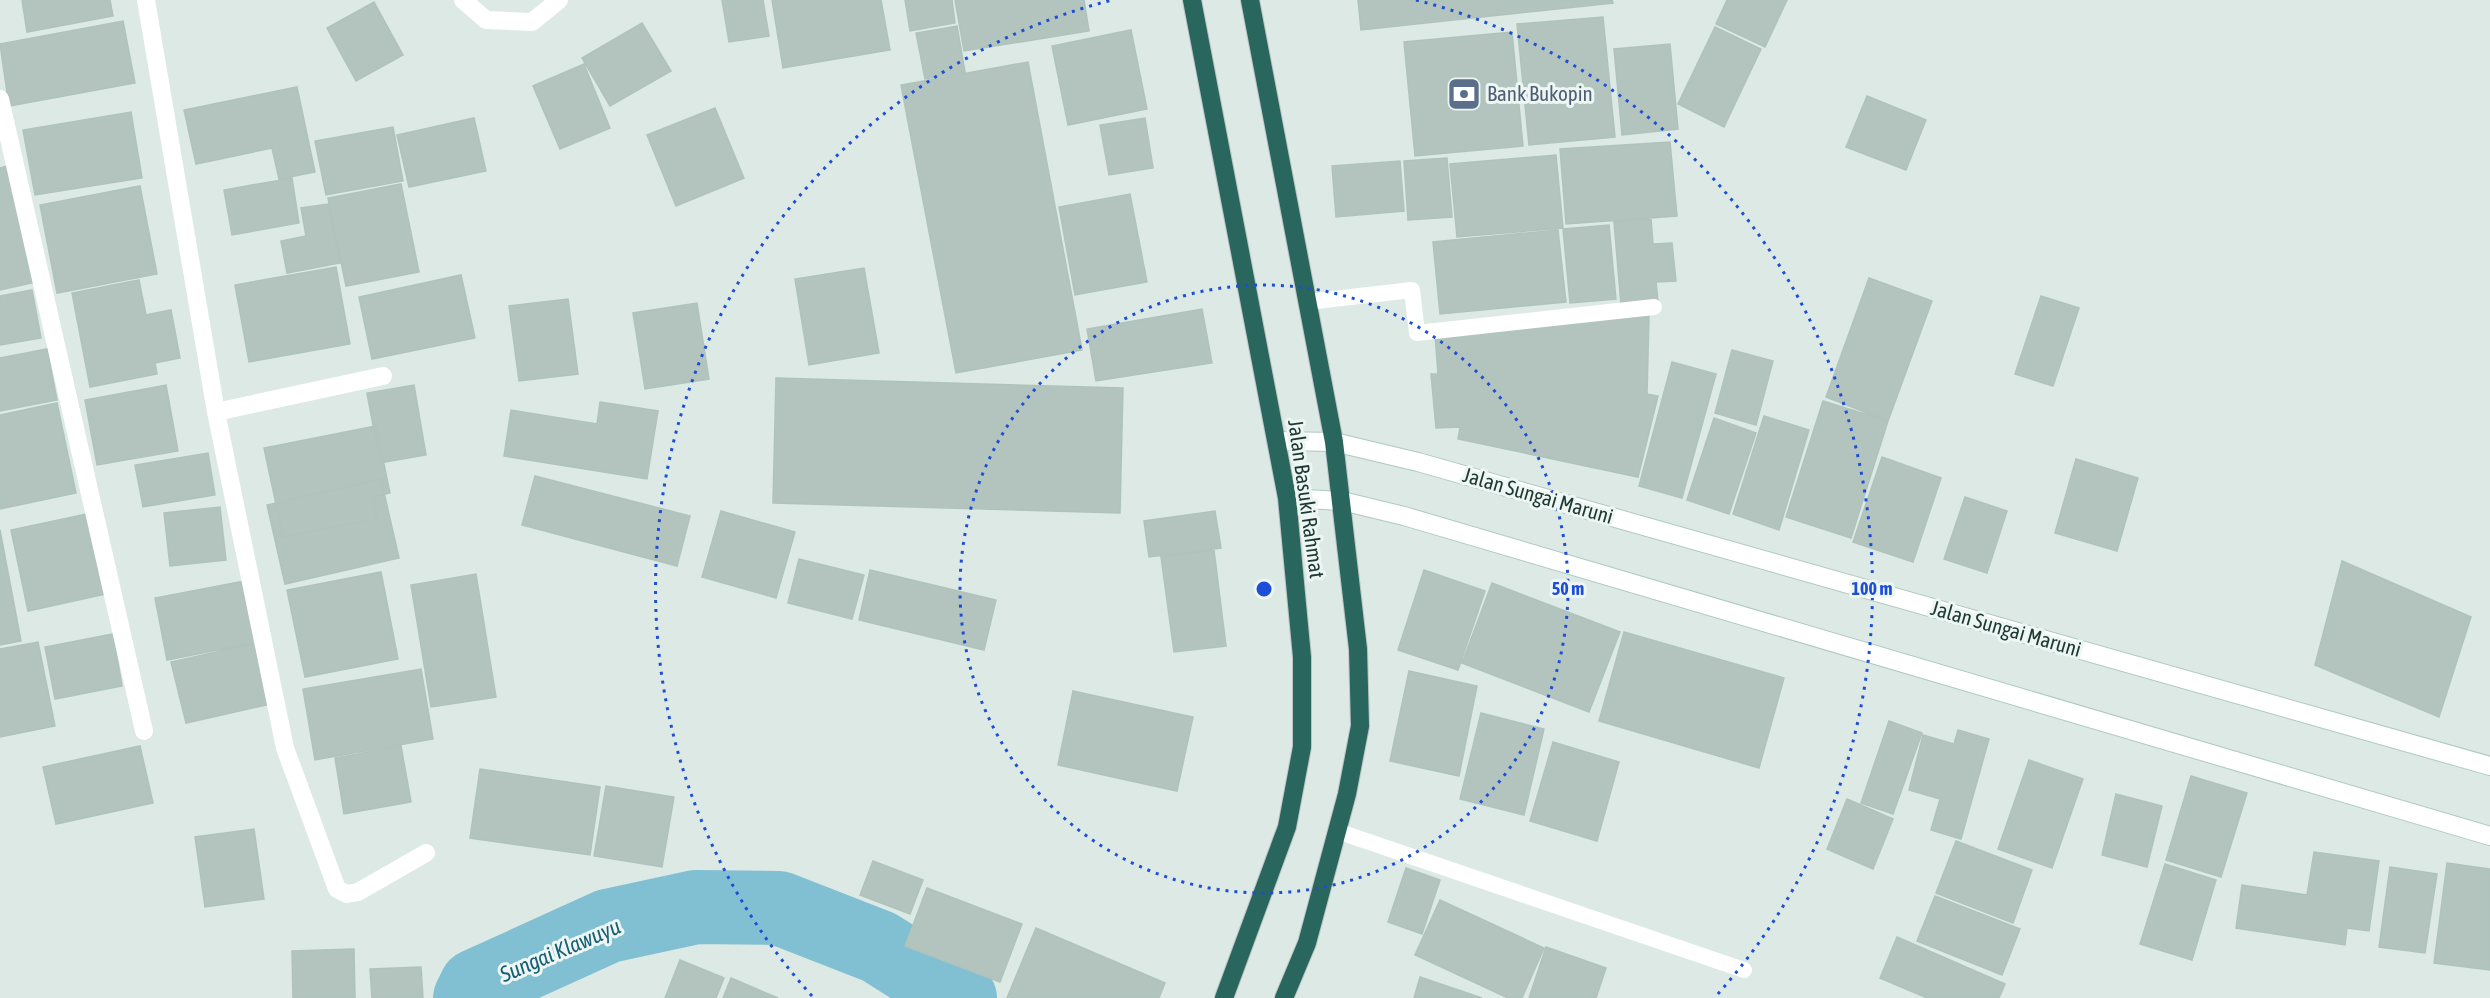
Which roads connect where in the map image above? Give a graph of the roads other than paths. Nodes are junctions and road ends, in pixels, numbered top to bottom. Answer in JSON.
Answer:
{"nodes":[{"id":1,"x":146,"y":0,"type":"edge"},
{"id":2,"x":463,"y":0,"type":"edge"},
{"id":3,"x":559,"y":0,"type":"edge"},
{"id":4,"x":1192,"y":0,"type":"edge"},
{"id":5,"x":1250,"y":0,"type":"edge"},
{"id":6,"x":0,"y":99,"type":"edge"},
{"id":7,"x":1307,"y":302,"type":"junction"},
{"id":8,"x":1654,"y":307,"type":"dead end"},
{"id":9,"x":383,"y":376,"type":"dead end"},
{"id":10,"x":216,"y":412,"type":"junction"},
{"id":11,"x":1276,"y":441,"type":"junction"},
{"id":12,"x":1334,"y":442,"type":"junction"},
{"id":13,"x":1287,"y":498,"type":"junction"},
{"id":14,"x":1342,"y":501,"type":"junction"},
{"id":15,"x":144,"y":731,"type":"dead end"},
{"id":16,"x":2490,"y":766,"type":"edge"},
{"id":17,"x":1337,"y":831,"type":"junction"},
{"id":18,"x":2490,"y":836,"type":"edge"},
{"id":19,"x":426,"y":853,"type":"dead end"},
{"id":20,"x":1744,"y":970,"type":"dead end"},
{"id":21,"x":1224,"y":998,"type":"edge"},
{"id":22,"x":1284,"y":998,"type":"edge"}],
"edges":[{"from":1,"to":10,"type":"main road"},
{"from":2,"to":3,"type":"main road"},
{"from":4,"to":11,"type":"highway","name":"Jalan Basuki Rahmat"},
{"from":5,"to":7,"type":"highway","name":"Jalan Basuki Rahmat"},
{"from":6,"to":15,"type":"main road"},
{"from":7,"to":8,"type":"lane"},
{"from":7,"to":12,"type":"highway","name":"Jalan Basuki Rahmat"},
{"from":9,"to":10,"type":"main road"},
{"from":10,"to":19,"type":"main road"},
{"from":11,"to":12,"type":"main road","name":"Jalan Sungai Maruni"},
{"from":11,"to":13,"type":"highway","name":"Jalan Basuki Rahmat"},
{"from":12,"to":14,"type":"highway","name":"Jalan Basuki Rahmat"},
{"from":12,"to":16,"type":"main road","name":"Jalan Sungai Maruni"},
{"from":13,"to":14,"type":"main road"},
{"from":13,"to":21,"type":"highway","name":"Jalan Basuki Rahmat"},
{"from":14,"to":17,"type":"highway","name":"Jalan Basuki Rahmat"},
{"from":14,"to":18,"type":"main road"},
{"from":17,"to":20,"type":"lane"},
{"from":17,"to":22,"type":"highway","name":"Jalan Basuki Rahmat"}]}
